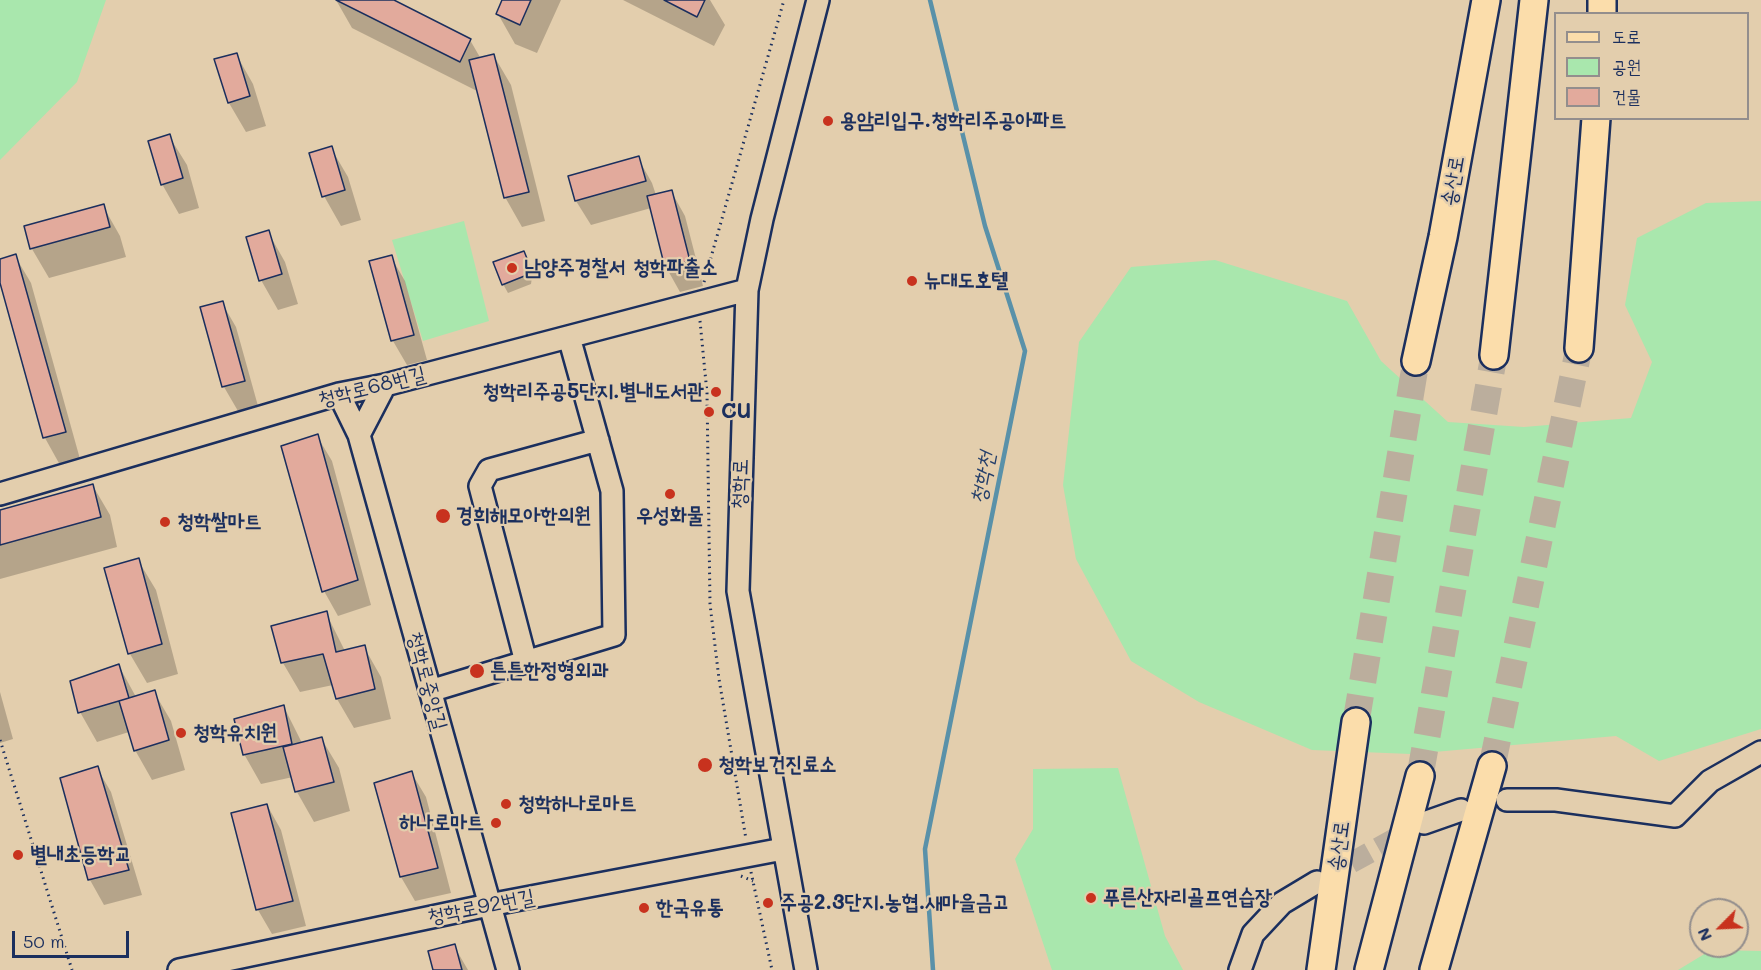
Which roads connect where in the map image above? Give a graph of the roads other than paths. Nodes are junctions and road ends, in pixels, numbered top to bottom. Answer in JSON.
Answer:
{"nodes":[{"id":1,"x":818,"y":0,"type":"edge"},
{"id":2,"x":1486,"y":0,"type":"edge"},
{"id":3,"x":1534,"y":0,"type":"edge"},
{"id":4,"x":1596,"y":120,"type":"edge"},
{"id":5,"x":747,"y":291,"type":"junction"},
{"id":6,"x":569,"y":337,"type":"junction"},
{"id":7,"x":1579,"y":348,"type":"tunnel mouth"},
{"id":8,"x":1494,"y":355,"type":"tunnel mouth"},
{"id":9,"x":1416,"y":361,"type":"tunnel mouth"},
{"id":10,"x":385,"y":385,"type":"junction"},
{"id":11,"x":339,"y":394,"type":"junction"},
{"id":12,"x":359,"y":435,"type":"junction"},
{"id":13,"x":598,"y":440,"type":"junction"},
{"id":14,"x":0,"y":495,"type":"edge"},
{"id":15,"x":526,"y":662,"type":"junction"},
{"id":16,"x":430,"y":691,"type":"junction"},
{"id":17,"x":1356,"y":722,"type":"tunnel mouth"},
{"id":18,"x":1761,"y":752,"type":"edge"},
{"id":19,"x":1492,"y":766,"type":"tunnel mouth"},
{"id":20,"x":1420,"y":776,"type":"tunnel mouth"},
{"id":21,"x":1507,"y":800,"type":"dead end"},
{"id":22,"x":1461,"y":810,"type":"dead end"},
{"id":23,"x":1424,"y":823,"type":"tunnel mouth"},
{"id":24,"x":783,"y":849,"type":"junction"},
{"id":25,"x":1317,"y":882,"type":"tunnel mouth"},
{"id":26,"x":489,"y":905,"type":"junction"},
{"id":27,"x":179,"y":970,"type":"edge"},
{"id":28,"x":508,"y":970,"type":"edge"},
{"id":29,"x":806,"y":970,"type":"edge"},
{"id":30,"x":1240,"y":970,"type":"edge"},
{"id":31,"x":1319,"y":970,"type":"edge"},
{"id":32,"x":1369,"y":970,"type":"edge"},
{"id":33,"x":1434,"y":970,"type":"edge"}],
"edges":[{"from":1,"to":5,"type":"street","name":"청학로"},
{"from":2,"to":9,"type":"main road","name":"송산로"},
{"from":3,"to":8,"type":"main road"},
{"from":4,"to":7,"type":"main road"},
{"from":5,"to":6,"type":"street","name":"청학로68번길"},
{"from":5,"to":24,"type":"street","name":"청학로"},
{"from":6,"to":10,"type":"street","name":"청학로68번길"},
{"from":6,"to":13,"type":"street"},
{"from":10,"to":11,"type":"street","name":"청학로68번길"},
{"from":10,"to":12,"type":"street"},
{"from":11,"to":12,"type":"street","name":"청학로중앙길"},
{"from":11,"to":14,"type":"street","name":"청학로68번길"},
{"from":12,"to":16,"type":"street","name":"청학로중앙길"},
{"from":13,"to":15,"type":"street"},
{"from":13,"to":15,"type":"street"},
{"from":15,"to":16,"type":"street"},
{"from":16,"to":26,"type":"street","name":"청학로중앙길"},
{"from":17,"to":31,"type":"main road","name":"송산로"},
{"from":18,"to":21,"type":"street"},
{"from":19,"to":33,"type":"main road"},
{"from":20,"to":32,"type":"main road"},
{"from":22,"to":23,"type":"street"},
{"from":24,"to":26,"type":"street","name":"청학로92번길"},
{"from":24,"to":29,"type":"street","name":"청학로"},
{"from":25,"to":30,"type":"street"},
{"from":26,"to":27,"type":"street","name":"청학로92번길"},
{"from":26,"to":28,"type":"street","name":"청학로중앙길"}]}
